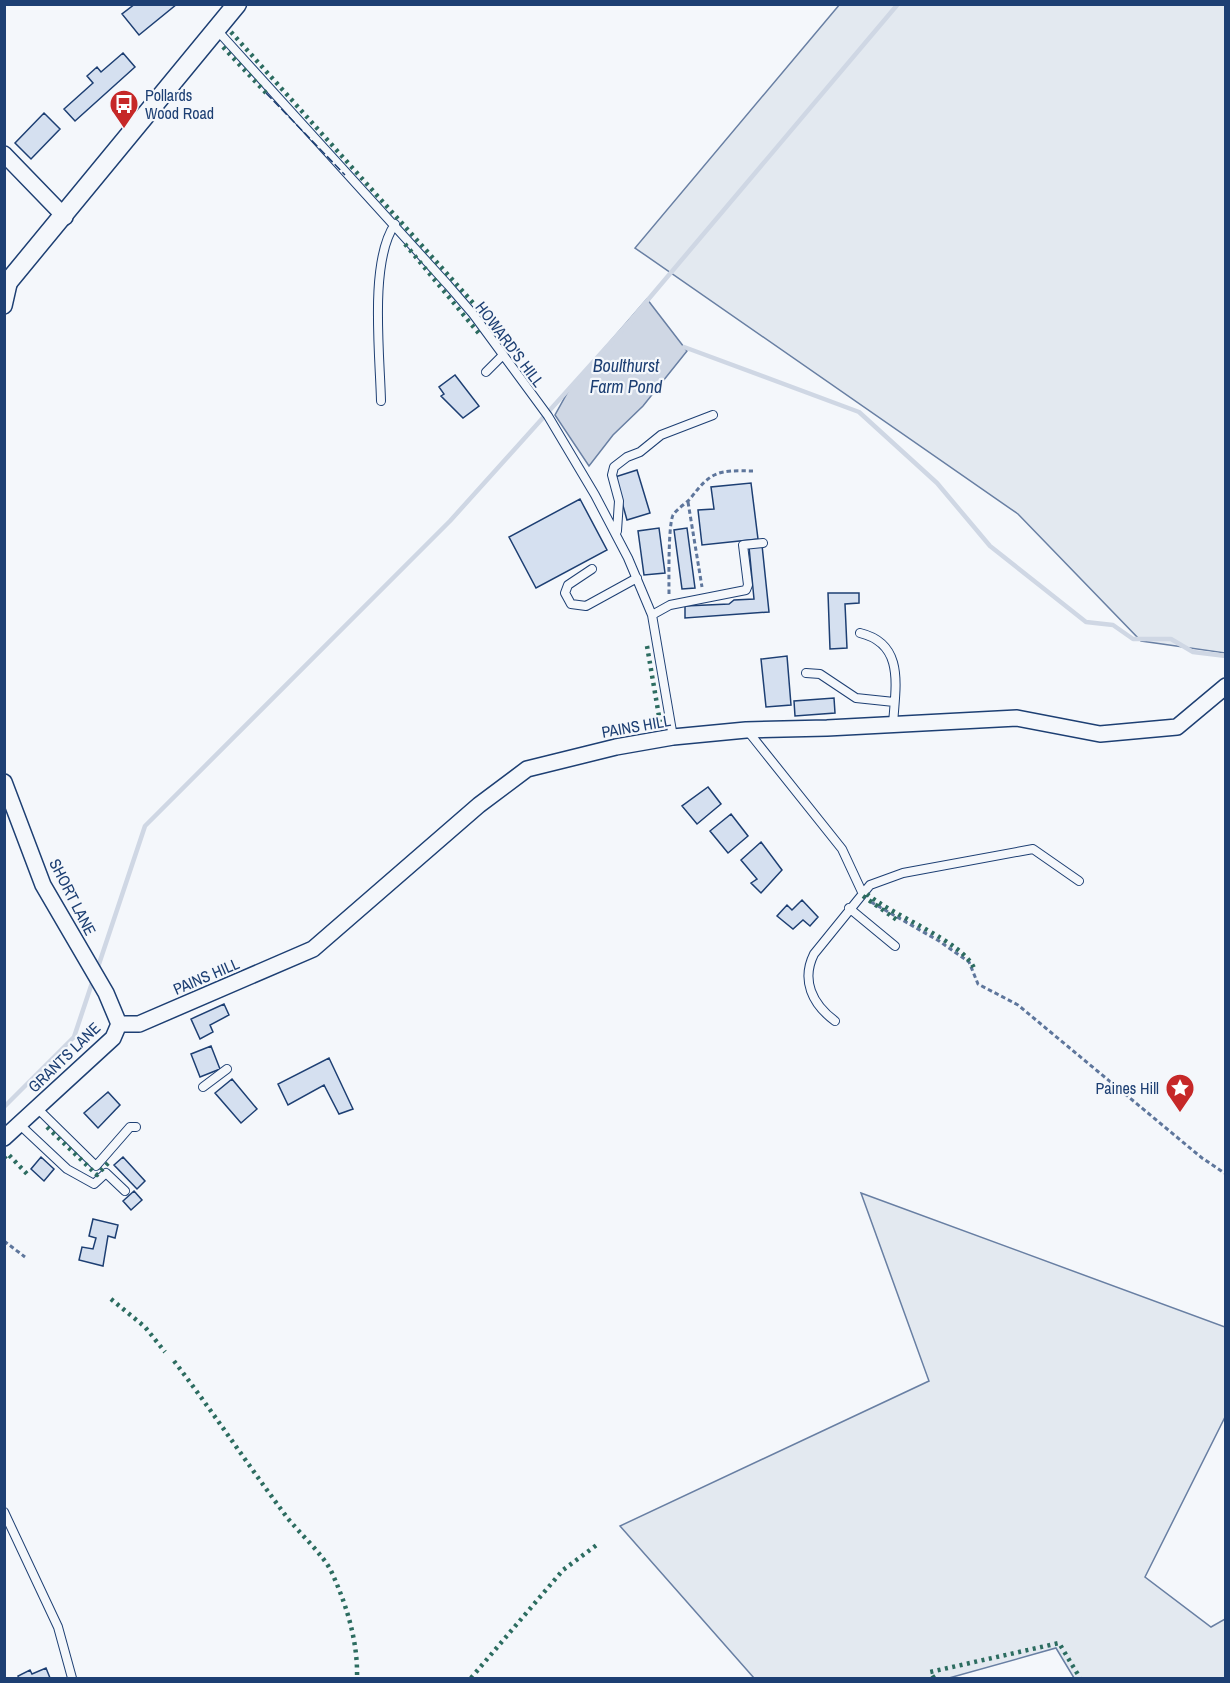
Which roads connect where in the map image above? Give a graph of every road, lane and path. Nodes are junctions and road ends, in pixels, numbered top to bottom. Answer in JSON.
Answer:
{"nodes":[{"id":1,"x":237,"y":4,"type":"edge"},
{"id":2,"x":216,"y":29,"type":"junction"},
{"id":3,"x":4,"y":154,"type":"edge"},
{"id":4,"x":64,"y":217,"type":"junction"},
{"id":5,"x":395,"y":224,"type":"junction"},
{"id":6,"x":7,"y":286,"type":"edge"},
{"id":7,"x":4,"y":306,"type":"edge"},
{"id":8,"x":502,"y":356,"type":"junction"},
{"id":9,"x":486,"y":372,"type":"dead end"},
{"id":10,"x":381,"y":401,"type":"dead end"},
{"id":11,"x":713,"y":415,"type":"dead end"},
{"id":12,"x":753,"y":471,"type":"dead end"},
{"id":13,"x":688,"y":501,"type":"junction"},
{"id":14,"x":618,"y":538,"type":"junction"},
{"id":15,"x":763,"y":543,"type":"dead end"},
{"id":16,"x":592,"y":569,"type":"dead end"},
{"id":17,"x":637,"y":578,"type":"junction"},
{"id":18,"x":703,"y":598,"type":"junction"},
{"id":19,"x":670,"y":605,"type":"junction"},
{"id":20,"x":652,"y":615,"type":"junction"},
{"id":21,"x":860,"y":633,"type":"dead end"},
{"id":22,"x":807,"y":673,"type":"dead end"},
{"id":23,"x":1226,"y":686,"type":"edge"},
{"id":24,"x":894,"y":702,"type":"junction"},
{"id":25,"x":893,"y":724,"type":"junction"},
{"id":26,"x":746,"y":730,"type":"junction"},
{"id":27,"x":672,"y":737,"type":"junction"},
{"id":28,"x":4,"y":782,"type":"edge"},
{"id":29,"x":1079,"y":881,"type":"dead end"},
{"id":30,"x":862,"y":892,"type":"junction"},
{"id":31,"x":849,"y":908,"type":"junction"},
{"id":32,"x":895,"y":946,"type":"dead end"},
{"id":33,"x":834,"y":1021,"type":"dead end"},
{"id":34,"x":119,"y":1024,"type":"junction"},
{"id":35,"x":226,"y":1069,"type":"dead end"},
{"id":36,"x":203,"y":1087,"type":"dead end"},
{"id":37,"x":37,"y":1108,"type":"junction"},
{"id":38,"x":19,"y":1124,"type":"junction"},
{"id":39,"x":136,"y":1127,"type":"dead end"},
{"id":40,"x":4,"y":1138,"type":"edge"},
{"id":41,"x":1226,"y":1174,"type":"edge"},
{"id":42,"x":126,"y":1191,"type":"dead end"},
{"id":43,"x":4,"y":1241,"type":"edge"},
{"id":44,"x":26,"y":1257,"type":"dead end"},
{"id":45,"x":4,"y":1512,"type":"edge"},
{"id":46,"x":72,"y":1678,"type":"edge"}],
"edges":[{"from":1,"to":2,"type":"street"},
{"from":2,"to":4,"type":"street"},
{"from":2,"to":5,"type":"lane","name":"HOWARD'S HILL"},
{"from":3,"to":4,"type":"street"},
{"from":4,"to":6,"type":"street"},
{"from":5,"to":8,"type":"lane","name":"HOWARD'S HILL"},
{"from":5,"to":10,"type":"lane"},
{"from":6,"to":7,"type":"street"},
{"from":8,"to":9,"type":"lane"},
{"from":8,"to":14,"type":"lane","name":"HOWARD'S HILL"},
{"from":11,"to":14,"type":"lane"},
{"from":12,"to":13,"type":"path"},
{"from":13,"to":18,"type":"path"},
{"from":13,"to":19,"type":"path"},
{"from":14,"to":17,"type":"lane","name":"HOWARD'S HILL"},
{"from":15,"to":18,"type":"lane"},
{"from":16,"to":17,"type":"lane"},
{"from":17,"to":20,"type":"lane","name":"HOWARD'S HILL"},
{"from":18,"to":19,"type":"lane"},
{"from":19,"to":20,"type":"lane"},
{"from":20,"to":27,"type":"lane","name":"HOWARD'S HILL"},
{"from":21,"to":24,"type":"lane"},
{"from":22,"to":24,"type":"lane"},
{"from":23,"to":25,"type":"street","name":"PAINS HILL"},
{"from":24,"to":25,"type":"lane"},
{"from":25,"to":26,"type":"street","name":"PAINS HILL"},
{"from":26,"to":27,"type":"street","name":"PAINS HILL"},
{"from":26,"to":30,"type":"lane"},
{"from":27,"to":34,"type":"street","name":"PAINS HILL"},
{"from":28,"to":34,"type":"street","name":"SHORT LANE"},
{"from":29,"to":30,"type":"lane"},
{"from":30,"to":31,"type":"lane"},
{"from":30,"to":41,"type":"path"},
{"from":31,"to":32,"type":"lane"},
{"from":31,"to":33,"type":"lane"},
{"from":34,"to":37,"type":"street","name":"GRANTS LANE"},
{"from":35,"to":36,"type":"lane"},
{"from":37,"to":38,"type":"street","name":"GRANTS LANE"},
{"from":37,"to":39,"type":"lane"},
{"from":38,"to":40,"type":"street","name":"GRANTS LANE"},
{"from":38,"to":42,"type":"lane"},
{"from":43,"to":44,"type":"path"},
{"from":45,"to":46,"type":"lane"}]}
